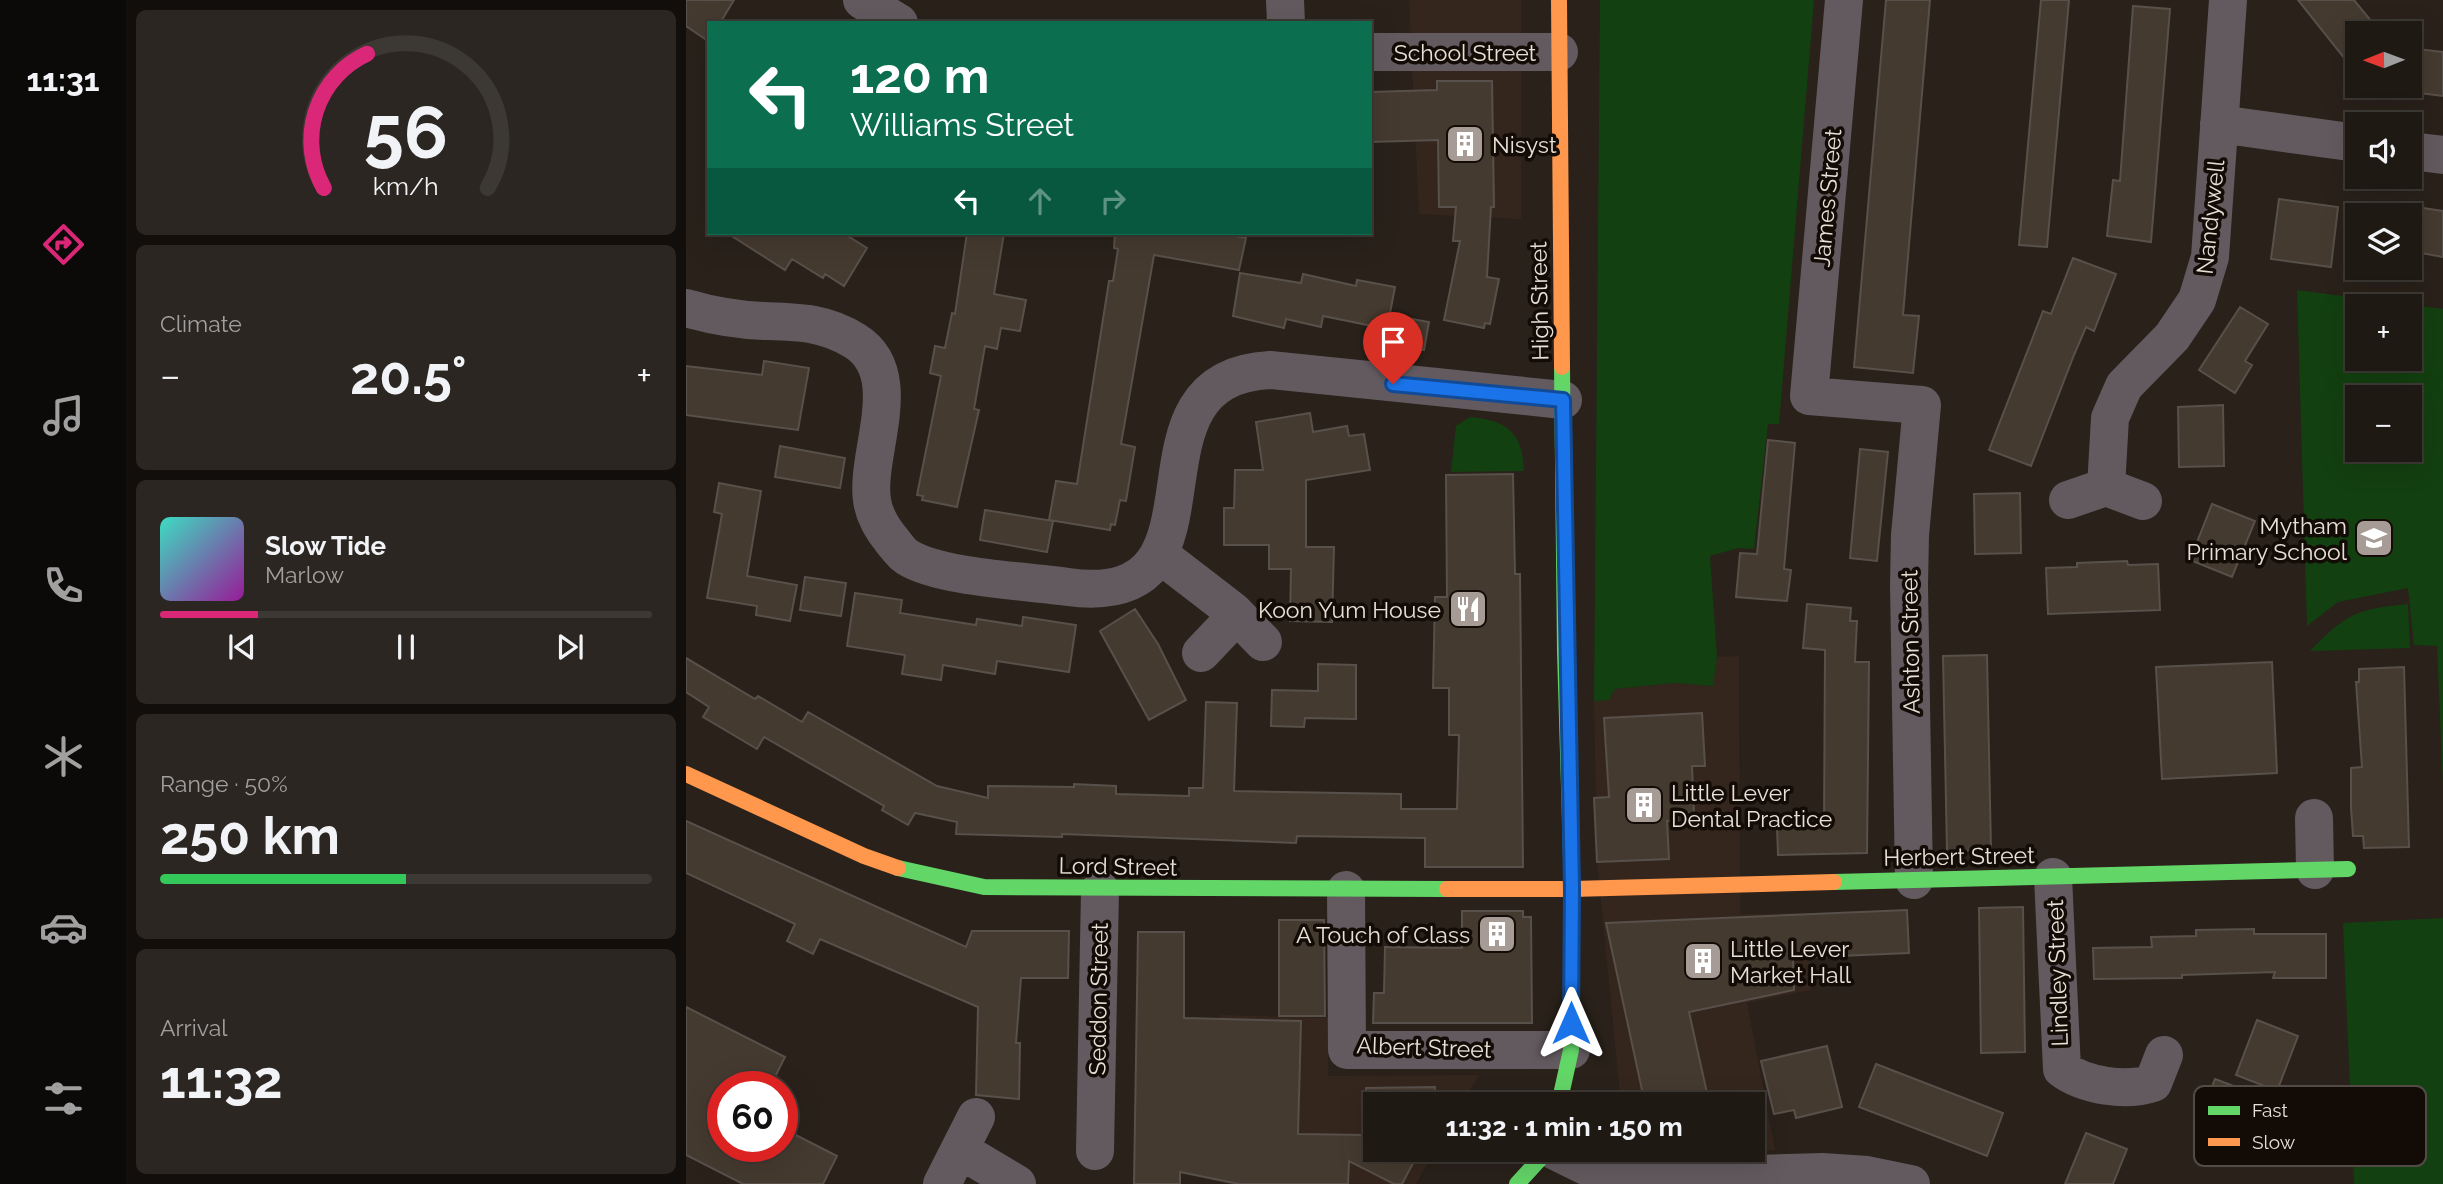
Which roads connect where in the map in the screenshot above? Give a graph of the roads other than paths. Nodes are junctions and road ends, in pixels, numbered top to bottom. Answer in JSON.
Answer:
{"nodes":[{"id":1,"x":862,"y":0,"type":"edge"},
{"id":2,"x":1285,"y":0,"type":"edge"},
{"id":3,"x":1559,"y":0,"type":"edge"},
{"id":4,"x":1844,"y":0,"type":"edge"},
{"id":5,"x":2228,"y":0,"type":"edge"},
{"id":6,"x":896,"y":21,"type":"edge"},
{"id":7,"x":1286,"y":21,"type":"edge"},
{"id":8,"x":1372,"y":52,"type":"edge"},
{"id":9,"x":1559,"y":52,"type":"junction"},
{"id":10,"x":2219,"y":124,"type":"junction"},
{"id":11,"x":2345,"y":141,"type":"edge"},
{"id":12,"x":2422,"y":152,"type":"edge"},
{"id":13,"x":2443,"y":155,"type":"edge"},
{"id":14,"x":686,"y":308,"type":"edge"},
{"id":15,"x":1563,"y":400,"type":"junction"},
{"id":16,"x":1922,"y":405,"type":"joint"},
{"id":17,"x":2106,"y":487,"type":"junction"},
{"id":18,"x":2068,"y":500,"type":"dead end"},
{"id":19,"x":2143,"y":501,"type":"dead end"},
{"id":20,"x":1159,"y":554,"type":"junction"},
{"id":21,"x":1237,"y":615,"type":"junction"},
{"id":22,"x":1263,"y":642,"type":"dead end"},
{"id":23,"x":1201,"y":653,"type":"dead end"},
{"id":24,"x":686,"y":774,"type":"edge"},
{"id":25,"x":2314,"y":818,"type":"dead end"},
{"id":26,"x":2331,"y":869,"type":"joint"},
{"id":27,"x":2053,"y":877,"type":"junction"},
{"id":28,"x":1914,"y":880,"type":"junction"},
{"id":29,"x":1572,"y":889,"type":"junction"},
{"id":30,"x":1100,"y":890,"type":"junction"},
{"id":31,"x":1346,"y":890,"type":"junction"},
{"id":32,"x":1571,"y":1050,"type":"junction"},
{"id":33,"x":2164,"y":1055,"type":"dead end"},
{"id":34,"x":1562,"y":1092,"type":"edge"},
{"id":35,"x":1095,"y":1151,"type":"dead end"},
{"id":36,"x":1537,"y":1162,"type":"edge"},
{"id":37,"x":1578,"y":1162,"type":"edge"},
{"id":38,"x":1620,"y":1181,"type":"edge"},
{"id":39,"x":942,"y":1184,"type":"edge"},
{"id":40,"x":1017,"y":1184,"type":"edge"},
{"id":41,"x":1517,"y":1184,"type":"edge"},
{"id":42,"x":1910,"y":1184,"type":"edge"}],
"edges":[{"from":1,"to":6,"type":"street"},
{"from":2,"to":7,"type":"street"},
{"from":3,"to":9,"type":"street","name":"High Street"},
{"from":4,"to":16,"type":"street","name":"James Street"},
{"from":5,"to":10,"type":"street","name":"Nandywell"},
{"from":8,"to":9,"type":"street","name":"School Street"},
{"from":9,"to":15,"type":"street","name":"High Street"},
{"from":10,"to":11,"type":"street"},
{"from":10,"to":17,"type":"street","name":"Nandywell"},
{"from":12,"to":13,"type":"street"},
{"from":14,"to":20,"type":"street"},
{"from":15,"to":20,"type":"street"},
{"from":15,"to":29,"type":"street","name":"High Street"},
{"from":16,"to":28,"type":"street","name":"Ashton Street"},
{"from":17,"to":18,"type":"street"},
{"from":17,"to":19,"type":"street"},
{"from":20,"to":21,"type":"street"},
{"from":21,"to":22,"type":"street"},
{"from":21,"to":23,"type":"street"},
{"from":24,"to":30,"type":"street","name":"Lord Street"},
{"from":25,"to":26,"type":"street"},
{"from":26,"to":27,"type":"street","name":"Herbert Street"},
{"from":27,"to":28,"type":"street","name":"Herbert Street"},
{"from":27,"to":33,"type":"street","name":"Lindley Street"},
{"from":28,"to":29,"type":"street","name":"Herbert Street"},
{"from":29,"to":31,"type":"street","name":"Lord Street"},
{"from":29,"to":32,"type":"street","name":"High Street"},
{"from":30,"to":31,"type":"street","name":"Lord Street"},
{"from":30,"to":35,"type":"street","name":"Seddon Street"},
{"from":31,"to":32,"type":"street","name":"Albert Street"},
{"from":32,"to":34,"type":"street","name":"High Street"},
{"from":36,"to":41,"type":"street"},
{"from":37,"to":38,"type":"street"},
{"from":38,"to":42,"type":"street"},
{"from":39,"to":40,"type":"street"}]}
